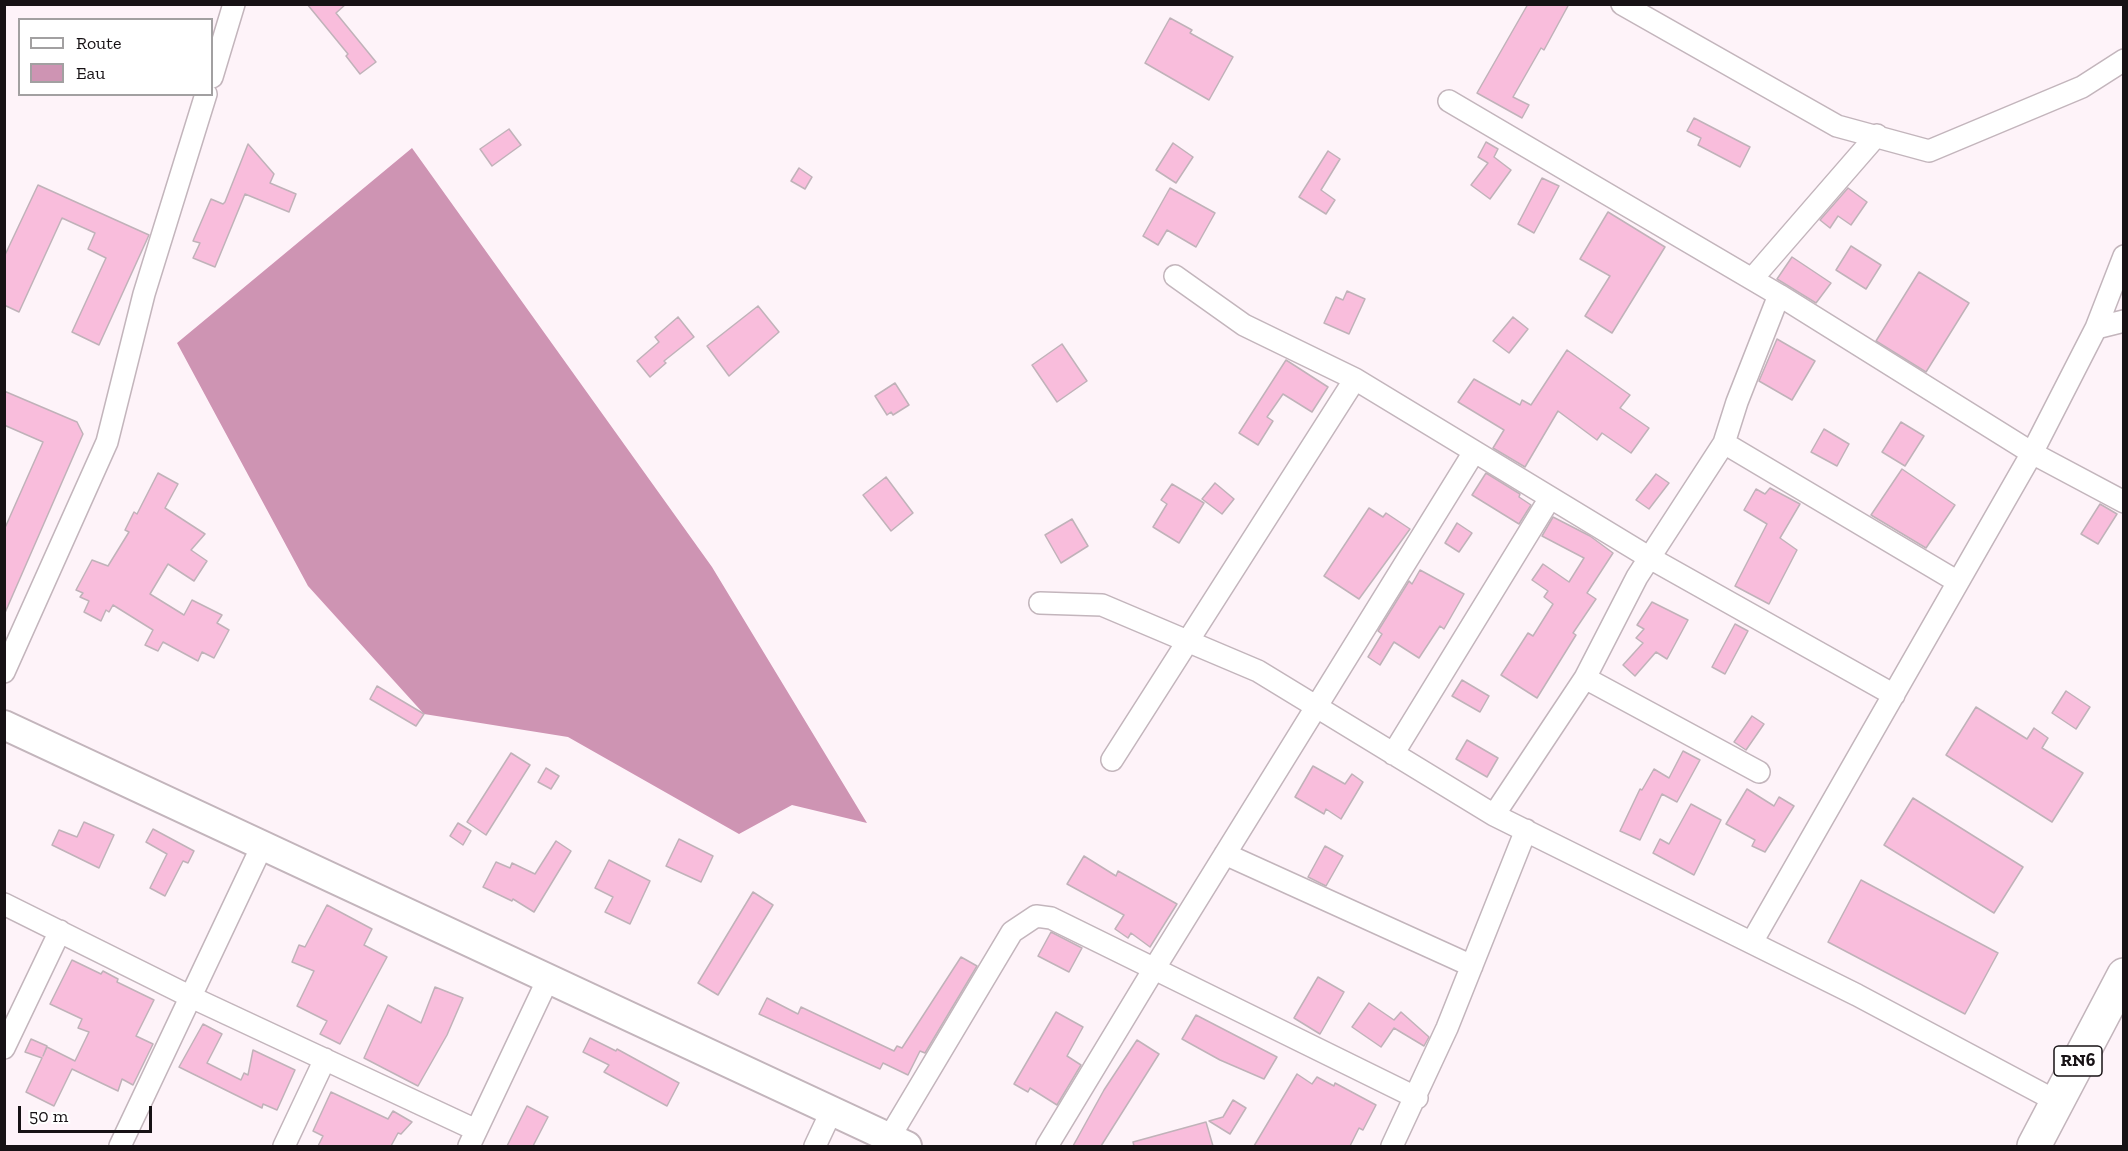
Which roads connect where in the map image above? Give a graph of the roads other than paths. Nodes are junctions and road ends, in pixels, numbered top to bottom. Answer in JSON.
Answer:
{"nodes":[{"id":1,"x":234,"y":4,"type":"edge"},
{"id":2,"x":1622,"y":4,"type":"edge"},
{"id":3,"x":2124,"y":60,"type":"edge"},
{"id":4,"x":213,"y":74,"type":"edge"},
{"id":5,"x":205,"y":96,"type":"edge"},
{"id":6,"x":1449,"y":101,"type":"dead end"},
{"id":7,"x":1877,"y":135,"type":"junction"},
{"id":8,"x":2124,"y":256,"type":"edge"},
{"id":9,"x":1175,"y":276,"type":"dead end"},
{"id":10,"x":1752,"y":279,"type":"junction"},
{"id":11,"x":1779,"y":295,"type":"junction"},
{"id":12,"x":2124,"y":321,"type":"edge"},
{"id":13,"x":2096,"y":328,"type":"junction"},
{"id":14,"x":1355,"y":380,"type":"junction"},
{"id":15,"x":1724,"y":443,"type":"junction"},
{"id":16,"x":1474,"y":452,"type":"junction"},
{"id":17,"x":2032,"y":453,"type":"junction"},
{"id":18,"x":1550,"y":498,"type":"junction"},
{"id":19,"x":2124,"y":502,"type":"edge"},
{"id":20,"x":1650,"y":558,"type":"junction"},
{"id":21,"x":1958,"y":582,"type":"junction"},
{"id":22,"x":1040,"y":603,"type":"dead end"},
{"id":23,"x":1187,"y":642,"type":"junction"},
{"id":24,"x":4,"y":672,"type":"edge"},
{"id":25,"x":1585,"y":678,"type":"junction"},
{"id":26,"x":1894,"y":695,"type":"junction"},
{"id":27,"x":1316,"y":707,"type":"junction"},
{"id":28,"x":4,"y":725,"type":"edge"},
{"id":29,"x":1393,"y":754,"type":"junction"},
{"id":30,"x":1112,"y":760,"type":"dead end"},
{"id":31,"x":1759,"y":772,"type":"dead end"},
{"id":32,"x":1494,"y":815,"type":"junction"},
{"id":33,"x":1526,"y":830,"type":"junction"},
{"id":34,"x":262,"y":846,"type":"junction"},
{"id":35,"x":1225,"y":854,"type":"junction"},
{"id":36,"x":4,"y":904,"type":"edge"},
{"id":37,"x":60,"y":931,"type":"junction"},
{"id":38,"x":1752,"y":942,"type":"junction"},
{"id":39,"x":1472,"y":966,"type":"junction"},
{"id":40,"x":1154,"y":969,"type":"junction"},
{"id":41,"x":2124,"y":975,"type":"edge"},
{"id":42,"x":548,"y":979,"type":"junction"},
{"id":43,"x":191,"y":997,"type":"junction"},
{"id":44,"x":4,"y":1048,"type":"edge"},
{"id":45,"x":325,"y":1059,"type":"junction"},
{"id":46,"x":1417,"y":1098,"type":"junction"},
{"id":47,"x":2056,"y":1101,"type":"junction"},
{"id":48,"x":831,"y":1112,"type":"junction"},
{"id":49,"x":472,"y":1138,"type":"edge"},
{"id":50,"x":898,"y":1142,"type":"edge"},
{"id":51,"x":120,"y":1146,"type":"edge"},
{"id":52,"x":284,"y":1146,"type":"edge"},
{"id":53,"x":815,"y":1146,"type":"edge"},
{"id":54,"x":1047,"y":1146,"type":"edge"},
{"id":55,"x":1392,"y":1146,"type":"edge"},
{"id":56,"x":2034,"y":1146,"type":"edge"}],
"edges":[{"from":1,"to":4,"type":"street"},
{"from":2,"to":7,"type":"street"},
{"from":3,"to":7,"type":"street"},
{"from":5,"to":24,"type":"street"},
{"from":6,"to":10,"type":"street"},
{"from":7,"to":10,"type":"street"},
{"from":8,"to":13,"type":"street"},
{"from":9,"to":14,"type":"street"},
{"from":10,"to":11,"type":"street"},
{"from":11,"to":15,"type":"street"},
{"from":11,"to":17,"type":"street"},
{"from":12,"to":13,"type":"street"},
{"from":13,"to":17,"type":"street"},
{"from":14,"to":16,"type":"street"},
{"from":14,"to":23,"type":"street"},
{"from":15,"to":20,"type":"street"},
{"from":15,"to":21,"type":"street"},
{"from":16,"to":18,"type":"street"},
{"from":16,"to":27,"type":"street"},
{"from":17,"to":19,"type":"street"},
{"from":17,"to":21,"type":"street"},
{"from":18,"to":20,"type":"street"},
{"from":18,"to":29,"type":"street"},
{"from":20,"to":25,"type":"street"},
{"from":20,"to":26,"type":"street"},
{"from":21,"to":26,"type":"street"},
{"from":22,"to":23,"type":"street"},
{"from":23,"to":27,"type":"street"},
{"from":23,"to":30,"type":"street"},
{"from":25,"to":31,"type":"street"},
{"from":25,"to":32,"type":"street"},
{"from":26,"to":38,"type":"street"},
{"from":27,"to":29,"type":"street"},
{"from":27,"to":35,"type":"street"},
{"from":28,"to":34,"type":"street"},
{"from":29,"to":32,"type":"street"},
{"from":32,"to":33,"type":"street"},
{"from":33,"to":38,"type":"street"},
{"from":33,"to":39,"type":"street"},
{"from":34,"to":42,"type":"street"},
{"from":34,"to":43,"type":"street"},
{"from":35,"to":39,"type":"street"},
{"from":35,"to":40,"type":"street"},
{"from":36,"to":37,"type":"street"},
{"from":37,"to":43,"type":"street"},
{"from":37,"to":44,"type":"street"},
{"from":38,"to":47,"type":"street"},
{"from":39,"to":46,"type":"street"},
{"from":40,"to":46,"type":"street"},
{"from":40,"to":50,"type":"street"},
{"from":40,"to":54,"type":"street"},
{"from":41,"to":47,"type":"main road","number":"RN6"},
{"from":42,"to":48,"type":"street"},
{"from":42,"to":49,"type":"street"},
{"from":43,"to":45,"type":"street"},
{"from":43,"to":51,"type":"street"},
{"from":45,"to":49,"type":"street"},
{"from":45,"to":52,"type":"street"},
{"from":46,"to":55,"type":"street"},
{"from":47,"to":56,"type":"main road","number":"RN6"},
{"from":48,"to":50,"type":"street"},
{"from":48,"to":53,"type":"street"}]}
